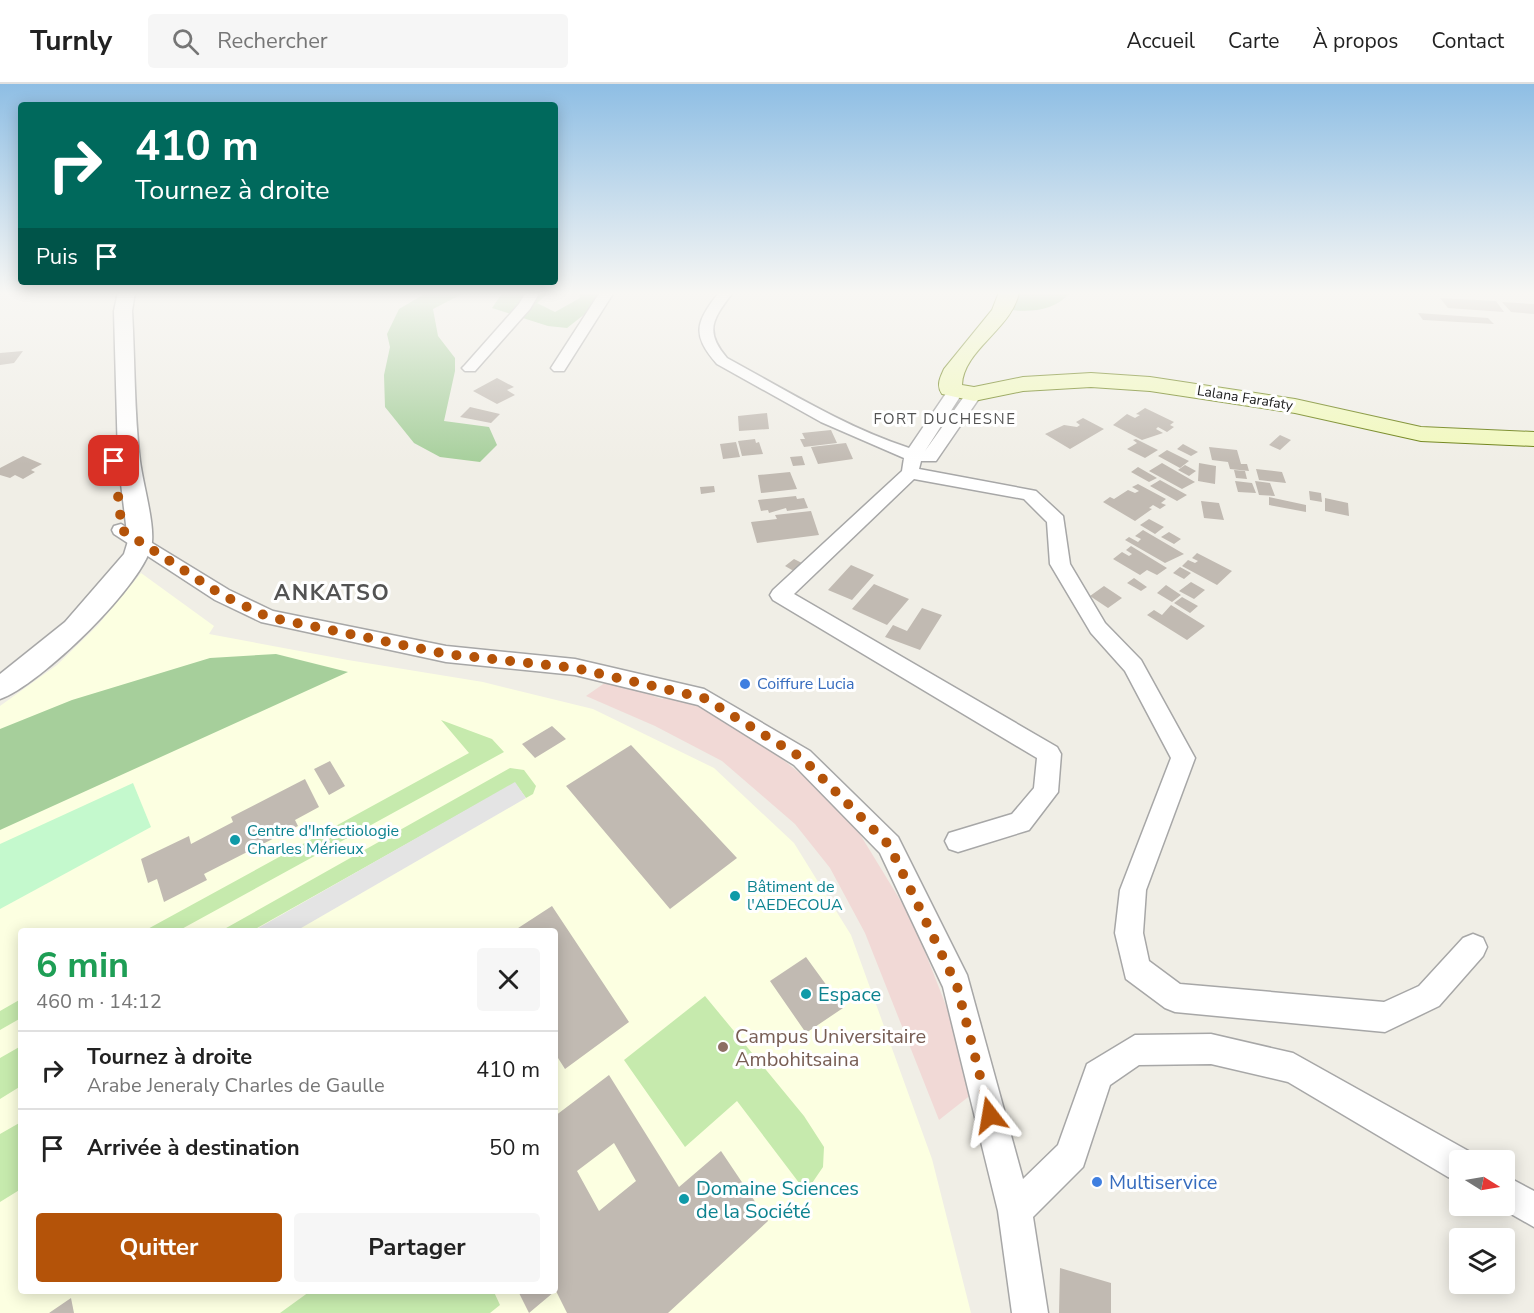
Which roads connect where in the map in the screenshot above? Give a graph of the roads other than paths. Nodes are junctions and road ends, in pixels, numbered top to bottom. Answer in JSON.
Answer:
{"nodes":[{"id":1,"x":109,"y":349,"type":"edge"},
{"id":2,"x":125,"y":349,"type":"edge"},
{"id":3,"x":487,"y":349,"type":"edge"},
{"id":4,"x":571,"y":349,"type":"edge"},
{"id":5,"x":710,"y":349,"type":"edge"},
{"id":6,"x":970,"y":349,"type":"edge"},
{"id":7,"x":470,"y":368,"type":"dead end"},
{"id":8,"x":559,"y":368,"type":"dead end"},
{"id":9,"x":964,"y":393,"type":"junction"},
{"id":10,"x":930,"y":429,"type":"junction"},
{"id":11,"x":861,"y":435,"type":"junction"},
{"id":12,"x":1534,"y":440,"type":"edge"},
{"id":13,"x":911,"y":464,"type":"junction"},
{"id":14,"x":131,"y":536,"type":"junction"},
{"id":15,"x":0,"y":688,"type":"edge"},
{"id":16,"x":958,"y":841,"type":"dead end"},
{"id":17,"x":1473,"y":947,"type":"dead end"},
{"id":18,"x":1449,"y":1159,"type":"edge"},
{"id":19,"x":1515,"y":1198,"type":"edge"},
{"id":20,"x":1534,"y":1210,"type":"edge"},
{"id":21,"x":1015,"y":1211,"type":"junction"},
{"id":22,"x":1030,"y":1313,"type":"edge"}],
"edges":[{"from":1,"to":14,"type":"street"},
{"from":2,"to":14,"type":"street"},
{"from":3,"to":7,"type":"street"},
{"from":4,"to":8,"type":"street"},
{"from":5,"to":11,"type":"street"},
{"from":6,"to":9,"type":"main road"},
{"from":9,"to":10,"type":"street"},
{"from":9,"to":12,"type":"main road","name":"Lalana Farafaty"},
{"from":9,"to":13,"type":"street"},
{"from":10,"to":11,"type":"street"},
{"from":10,"to":13,"type":"street"},
{"from":11,"to":13,"type":"street"},
{"from":13,"to":16,"type":"street"},
{"from":13,"to":17,"type":"street"},
{"from":14,"to":15,"type":"street"},
{"from":14,"to":21,"type":"street"},
{"from":18,"to":21,"type":"street"},
{"from":19,"to":20,"type":"street"},
{"from":21,"to":22,"type":"street"}]}
